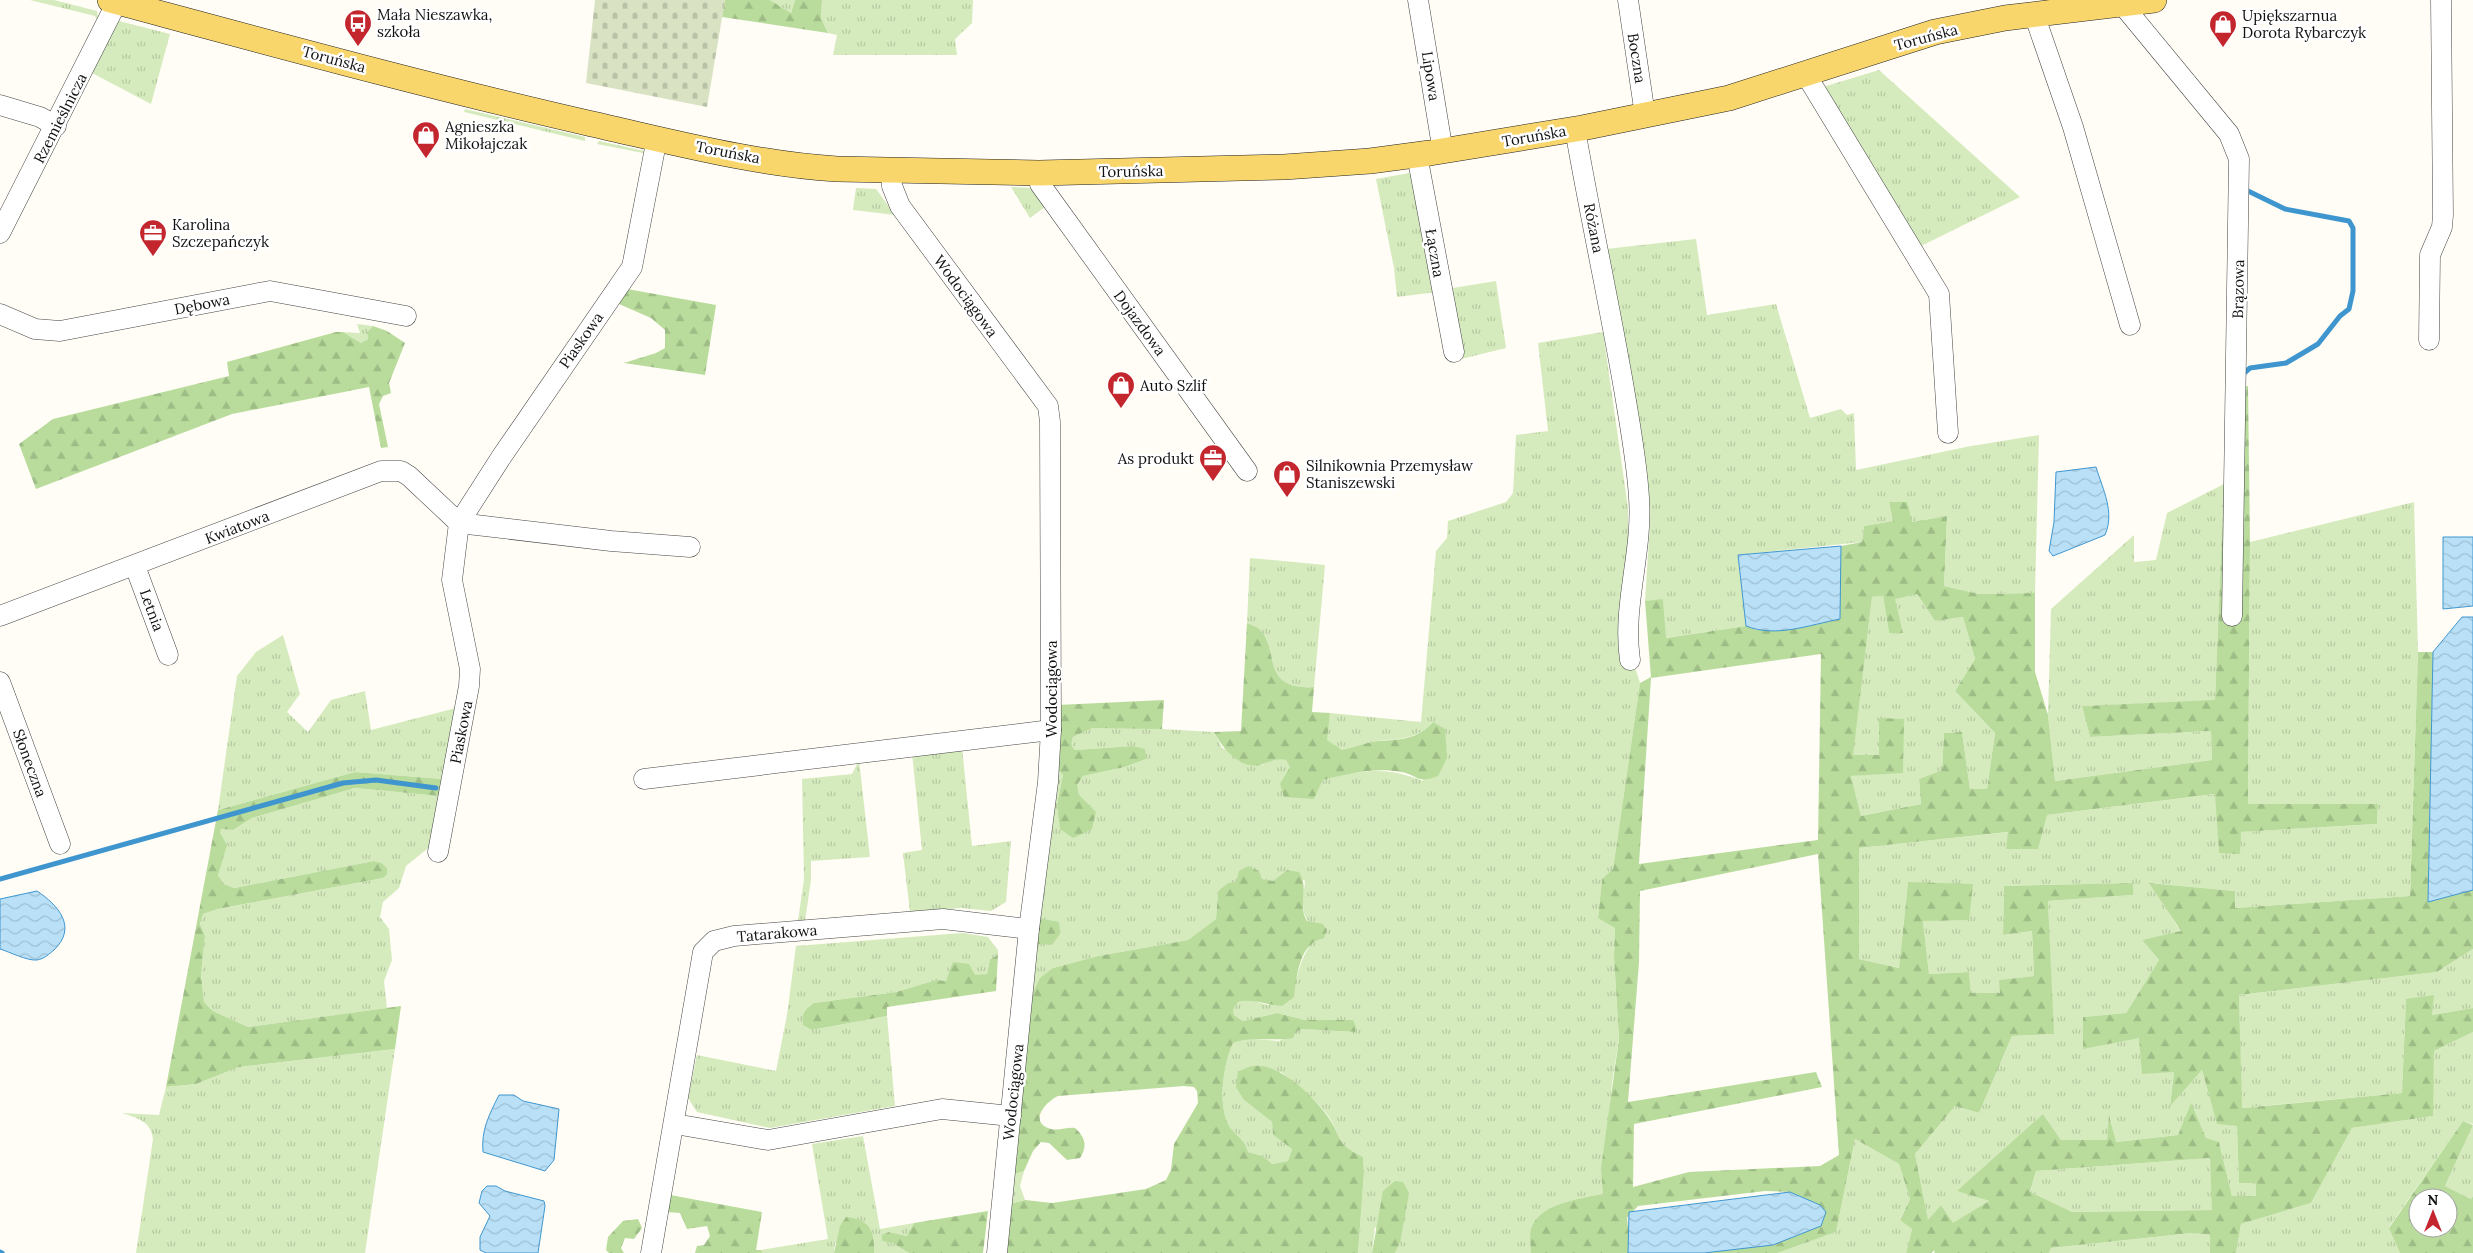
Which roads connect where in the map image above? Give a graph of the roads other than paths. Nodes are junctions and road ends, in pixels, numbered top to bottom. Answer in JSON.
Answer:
{"nodes":[{"id":1,"x":1418,"y":0,"type":"edge"},
{"id":2,"x":1628,"y":0,"type":"edge"},
{"id":3,"x":2154,"y":0,"type":"edge"},
{"id":4,"x":2441,"y":0,"type":"edge"},
{"id":5,"x":115,"y":1,"type":"edge"},
{"id":6,"x":2121,"y":3,"type":"junction"},
{"id":7,"x":2034,"y":14,"type":"junction"},
{"id":8,"x":1805,"y":74,"type":"junction"},
{"id":9,"x":0,"y":105,"type":"edge"},
{"id":10,"x":1646,"y":115,"type":"junction"},
{"id":11,"x":56,"y":126,"type":"junction"},
{"id":12,"x":1575,"y":129,"type":"junction"},
{"id":13,"x":657,"y":138,"type":"junction"},
{"id":14,"x":1443,"y":152,"type":"junction"},
{"id":15,"x":1417,"y":155,"type":"junction"},
{"id":16,"x":891,"y":172,"type":"junction"},
{"id":17,"x":1038,"y":173,"type":"junction"},
{"id":18,"x":0,"y":233,"type":"edge"},
{"id":19,"x":0,"y":314,"type":"edge"},
{"id":20,"x":406,"y":316,"type":"dead end"},
{"id":21,"x":2130,"y":324,"type":"dead end"},
{"id":22,"x":2430,"y":340,"type":"dead end"},
{"id":23,"x":1454,"y":352,"type":"dead end"},
{"id":24,"x":1948,"y":433,"type":"dead end"},
{"id":25,"x":1247,"y":471,"type":"dead end"},
{"id":26,"x":459,"y":523,"type":"junction"},
{"id":27,"x":690,"y":547,"type":"dead end"},
{"id":28,"x":135,"y":566,"type":"junction"},
{"id":29,"x":0,"y":616,"type":"edge"},
{"id":30,"x":2232,"y":616,"type":"dead end"},
{"id":31,"x":168,"y":654,"type":"dead end"},
{"id":32,"x":1630,"y":660,"type":"dead end"},
{"id":33,"x":0,"y":682,"type":"edge"},
{"id":34,"x":1051,"y":730,"type":"junction"},
{"id":35,"x":644,"y":779,"type":"dead end"},
{"id":36,"x":60,"y":844,"type":"dead end"},
{"id":37,"x":438,"y":852,"type":"dead end"},
{"id":38,"x":1029,"y":929,"type":"junction"},
{"id":39,"x":1011,"y":1116,"type":"junction"},
{"id":40,"x":675,"y":1124,"type":"junction"},
{"id":41,"x":651,"y":1253,"type":"edge"},
{"id":42,"x":997,"y":1253,"type":"edge"}],
"edges":[{"from":1,"to":14,"type":"street","name":"Lipowa"},
{"from":2,"to":10,"type":"street","name":"Boczna"},
{"from":3,"to":6,"type":"main road","name":"Toruńska"},
{"from":4,"to":22,"type":"street"},
{"from":5,"to":11,"type":"street","name":"Rzemieślnicza"},
{"from":5,"to":13,"type":"main road","name":"Toruńska"},
{"from":6,"to":7,"type":"main road","name":"Toruńska"},
{"from":6,"to":30,"type":"street","name":"Brązowa"},
{"from":7,"to":8,"type":"main road","name":"Toruńska"},
{"from":7,"to":21,"type":"street"},
{"from":8,"to":10,"type":"main road","name":"Toruńska"},
{"from":8,"to":24,"type":"street"},
{"from":9,"to":11,"type":"street"},
{"from":10,"to":12,"type":"main road","name":"Toruńska"},
{"from":11,"to":18,"type":"street","name":"Rzemieślnicza"},
{"from":12,"to":14,"type":"main road","name":"Toruńska"},
{"from":12,"to":32,"type":"street","name":"Różana"},
{"from":13,"to":16,"type":"main road","name":"Toruńska"},
{"from":13,"to":26,"type":"street","name":"Piaskowa"},
{"from":14,"to":15,"type":"main road","name":"Toruńska"},
{"from":15,"to":17,"type":"main road","name":"Toruńska"},
{"from":15,"to":23,"type":"street","name":"Łączna"},
{"from":16,"to":17,"type":"main road","name":"Toruńska"},
{"from":16,"to":34,"type":"street","name":"Wodociągowa"},
{"from":17,"to":25,"type":"street","name":"Dojazdowa"},
{"from":19,"to":20,"type":"street","name":"Dębowa"},
{"from":26,"to":27,"type":"street"},
{"from":26,"to":28,"type":"street","name":"Kwiatowa"},
{"from":26,"to":37,"type":"street","name":"Piaskowa"},
{"from":28,"to":29,"type":"street","name":"Kwiatowa"},
{"from":28,"to":31,"type":"street","name":"Letnia"},
{"from":33,"to":36,"type":"street","name":"Słoneczna"},
{"from":34,"to":35,"type":"street"},
{"from":34,"to":38,"type":"street","name":"Wodociągowa"},
{"from":38,"to":39,"type":"street","name":"Wodociągowa"},
{"from":38,"to":40,"type":"street","name":"Tatarakowa"},
{"from":39,"to":40,"type":"street"},
{"from":39,"to":42,"type":"street","name":"Wodociągowa"},
{"from":40,"to":41,"type":"street","name":"Tatarakowa"}]}
